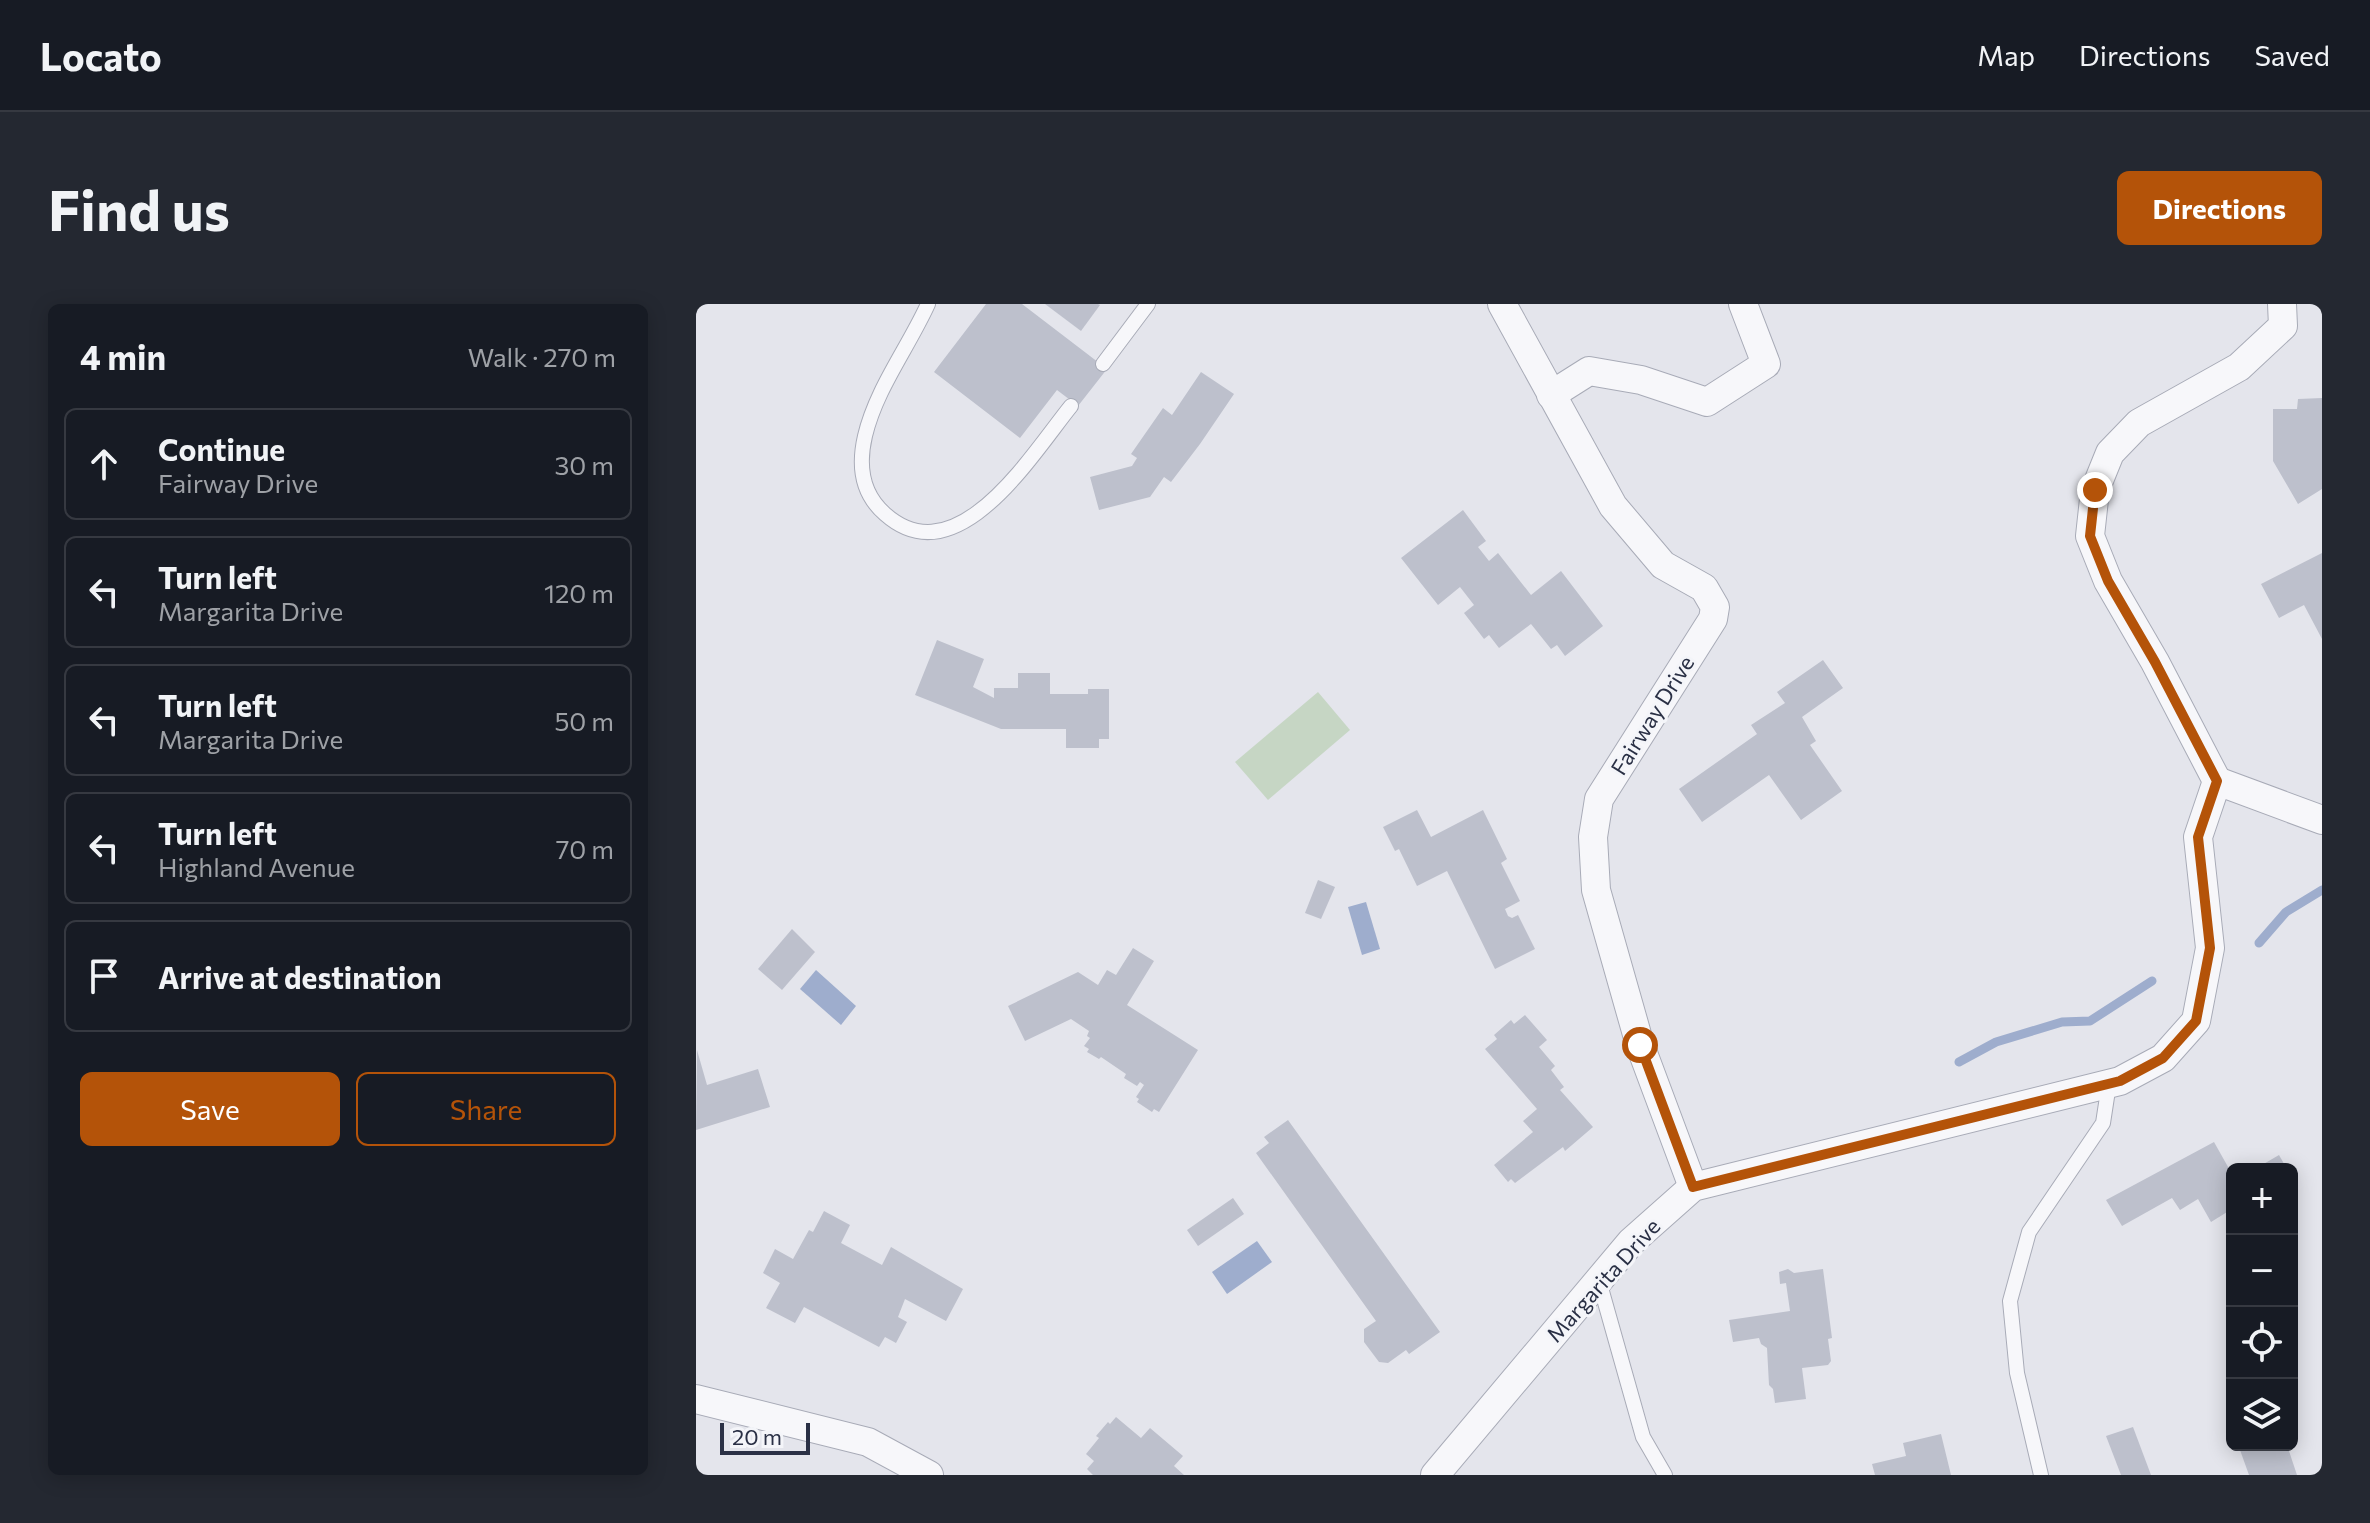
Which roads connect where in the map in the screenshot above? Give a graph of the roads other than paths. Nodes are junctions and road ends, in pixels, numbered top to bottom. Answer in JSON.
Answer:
{"nodes":[{"id":1,"x":928,"y":304,"type":"edge"},
{"id":2,"x":1148,"y":304,"type":"edge"},
{"id":3,"x":1502,"y":304,"type":"edge"},
{"id":4,"x":1743,"y":304,"type":"edge"},
{"id":5,"x":2282,"y":304,"type":"edge"},
{"id":6,"x":1103,"y":364,"type":"dead end"},
{"id":7,"x":1551,"y":395,"type":"junction"},
{"id":8,"x":1071,"y":406,"type":"dead end"},
{"id":9,"x":2217,"y":781,"type":"junction"},
{"id":10,"x":2322,"y":820,"type":"edge"},
{"id":11,"x":2109,"y":1084,"type":"junction"},
{"id":12,"x":1693,"y":1187,"type":"junction"},
{"id":13,"x":1599,"y":1281,"type":"junction"},
{"id":14,"x":696,"y":1399,"type":"edge"},
{"id":15,"x":929,"y":1475,"type":"edge"},
{"id":16,"x":1435,"y":1475,"type":"edge"},
{"id":17,"x":1665,"y":1475,"type":"edge"},
{"id":18,"x":2041,"y":1475,"type":"edge"}],
"edges":[{"from":1,"to":8,"type":"lane"},
{"from":2,"to":6,"type":"lane"},
{"from":3,"to":7,"type":"street","name":"Fairway Drive"},
{"from":4,"to":7,"type":"street"},
{"from":5,"to":9,"type":"street"},
{"from":7,"to":12,"type":"street","name":"Fairway Drive"},
{"from":9,"to":10,"type":"street"},
{"from":9,"to":11,"type":"street","name":"Margarita Drive"},
{"from":11,"to":12,"type":"street","name":"Margarita Drive"},
{"from":11,"to":18,"type":"lane"},
{"from":12,"to":13,"type":"street","name":"Margarita Drive"},
{"from":13,"to":16,"type":"street","name":"Margarita Drive"},
{"from":13,"to":17,"type":"lane"},
{"from":14,"to":15,"type":"street"}]}
